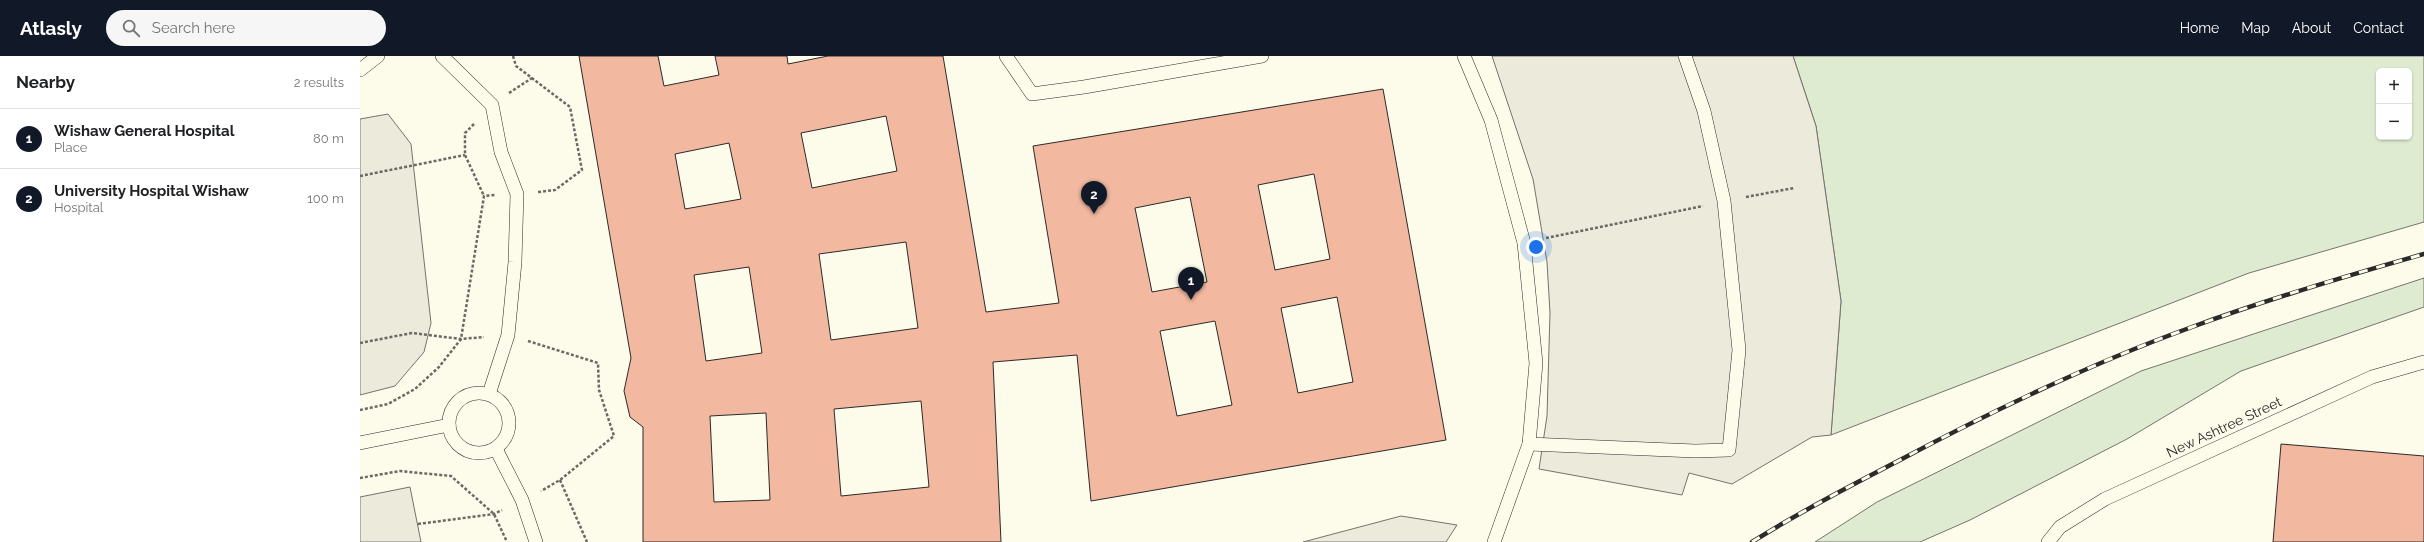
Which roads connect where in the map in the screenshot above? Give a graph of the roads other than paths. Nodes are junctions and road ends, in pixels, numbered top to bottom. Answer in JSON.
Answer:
{"nodes":[{"id":1,"x":378,"y":56,"type":"edge"},
{"id":2,"x":442,"y":56,"type":"edge"},
{"id":3,"x":1006,"y":56,"type":"edge"},
{"id":4,"x":1262,"y":56,"type":"edge"},
{"id":5,"x":1464,"y":56,"type":"edge"},
{"id":6,"x":1685,"y":56,"type":"edge"},
{"id":7,"x":360,"y":70,"type":"edge"},
{"id":8,"x":2424,"y":362,"type":"edge"},
{"id":9,"x":489,"y":394,"type":"junction"},
{"id":10,"x":449,"y":425,"type":"junction"},
{"id":11,"x":360,"y":443,"type":"edge"},
{"id":12,"x":1529,"y":444,"type":"junction"},
{"id":13,"x":496,"y":449,"type":"junction"},
{"id":14,"x":536,"y":542,"type":"edge"},
{"id":15,"x":1494,"y":542,"type":"edge"},
{"id":16,"x":2048,"y":542,"type":"edge"}],
"edges":[{"from":1,"to":7,"type":"lane"},
{"from":2,"to":9,"type":"lane"},
{"from":3,"to":4,"type":"lane"},
{"from":5,"to":12,"type":"lane"},
{"from":6,"to":12,"type":"lane"},
{"from":8,"to":16,"type":"lane","name":"New Ashtree Street"},
{"from":9,"to":10,"type":"lane"},
{"from":9,"to":13,"type":"lane"},
{"from":10,"to":11,"type":"lane"},
{"from":10,"to":13,"type":"lane"},
{"from":12,"to":15,"type":"lane"},
{"from":13,"to":14,"type":"lane"}]}
